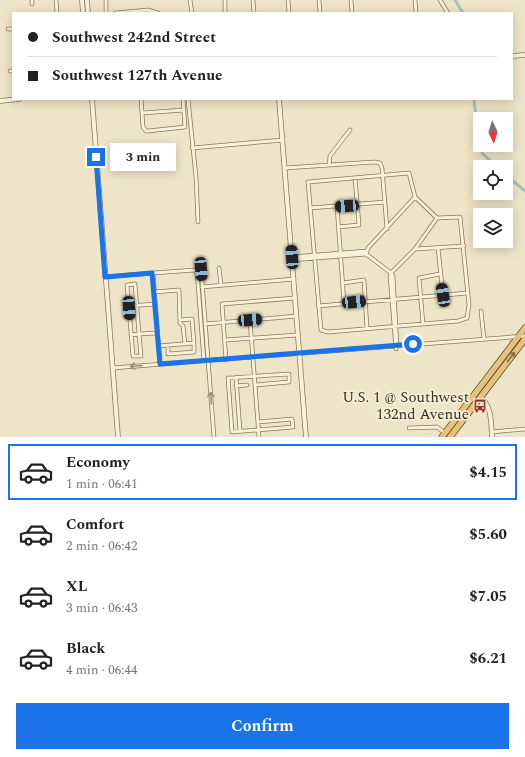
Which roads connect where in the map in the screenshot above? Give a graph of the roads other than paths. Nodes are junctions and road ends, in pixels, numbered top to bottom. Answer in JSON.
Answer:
{"nodes":[{"id":1,"x":56,"y":0,"type":"edge"},
{"id":2,"x":82,"y":0,"type":"edge"},
{"id":3,"x":87,"y":0,"type":"edge"},
{"id":4,"x":106,"y":0,"type":"edge"},
{"id":5,"x":190,"y":0,"type":"edge"},
{"id":6,"x":225,"y":0,"type":"edge"},
{"id":7,"x":253,"y":0,"type":"edge"},
{"id":8,"x":288,"y":0,"type":"edge"},
{"id":9,"x":319,"y":0,"type":"edge"},
{"id":10,"x":351,"y":0,"type":"edge"},
{"id":11,"x":415,"y":0,"type":"edge"},
{"id":12,"x":440,"y":0,"type":"edge"},
{"id":13,"x":57,"y":12,"type":"edge"},
{"id":14,"x":83,"y":12,"type":"edge"},
{"id":15,"x":88,"y":12,"type":"edge"},
{"id":16,"x":106,"y":12,"type":"edge"},
{"id":17,"x":138,"y":12,"type":"edge"},
{"id":18,"x":155,"y":12,"type":"edge"},
{"id":19,"x":192,"y":12,"type":"edge"},
{"id":20,"x":225,"y":12,"type":"edge"},
{"id":21,"x":254,"y":12,"type":"edge"},
{"id":22,"x":289,"y":12,"type":"edge"},
{"id":23,"x":320,"y":12,"type":"edge"},
{"id":24,"x":352,"y":12,"type":"edge"},
{"id":25,"x":416,"y":12,"type":"edge"},
{"id":26,"x":447,"y":12,"type":"edge"},
{"id":27,"x":8,"y":29,"type":"dead end"},
{"id":28,"x":12,"y":29,"type":"edge"},
{"id":29,"x":525,"y":55,"type":"edge"},
{"id":30,"x":513,"y":56,"type":"edge"},
{"id":31,"x":12,"y":100,"type":"edge"},
{"id":32,"x":92,"y":100,"type":"edge"},
{"id":33,"x":141,"y":100,"type":"edge"},
{"id":34,"x":183,"y":100,"type":"edge"},
{"id":35,"x":188,"y":100,"type":"edge"},
{"id":36,"x":279,"y":100,"type":"edge"},
{"id":37,"x":0,"y":101,"type":"edge"},
{"id":38,"x":184,"y":110,"type":"junction"},
{"id":39,"x":142,"y":113,"type":"junction"},
{"id":40,"x":350,"y":130,"type":"dead end"},
{"id":41,"x":283,"y":140,"type":"junction"},
{"id":42,"x":192,"y":148,"type":"junction"},
{"id":43,"x":329,"y":165,"type":"junction"},
{"id":44,"x":285,"y":168,"type":"junction"},
{"id":45,"x":382,"y":176,"type":"junction"},
{"id":46,"x":355,"y":178,"type":"junction"},
{"id":47,"x":414,"y":197,"type":"junction"},
{"id":48,"x":385,"y":202,"type":"junction"},
{"id":49,"x":358,"y":205,"type":"junction"},
{"id":50,"x":337,"y":206,"type":"junction"},
{"id":51,"x":310,"y":208,"type":"junction"},
{"id":52,"x":437,"y":218,"type":"junction"},
{"id":53,"x":198,"y":222,"type":"dead end"},
{"id":54,"x":338,"y":227,"type":"junction"},
{"id":55,"x":387,"y":229,"type":"junction"},
{"id":56,"x":464,"y":246,"type":"junction"},
{"id":57,"x":438,"y":248,"type":"junction"},
{"id":58,"x":415,"y":249,"type":"junction"},
{"id":59,"x":366,"y":252,"type":"junction"},
{"id":60,"x":341,"y":254,"type":"junction"},
{"id":61,"x":314,"y":256,"type":"junction"},
{"id":62,"x":292,"y":258,"type":"junction"},
{"id":63,"x":219,"y":268,"type":"dead end"},
{"id":64,"x":201,"y":269,"type":"dead end"},
{"id":65,"x":152,"y":273,"type":"junction"},
{"id":66,"x":391,"y":273,"type":"junction"},
{"id":67,"x":440,"y":274,"type":"junction"},
{"id":68,"x":105,"y":277,"type":"junction"},
{"id":69,"x":294,"y":279,"type":"junction"},
{"id":70,"x":343,"y":282,"type":"junction"},
{"id":71,"x":221,"y":285,"type":"junction"},
{"id":72,"x":203,"y":286,"type":"junction"},
{"id":73,"x":198,"y":287,"type":"junction"},
{"id":74,"x":154,"y":292,"type":"junction"},
{"id":75,"x":468,"y":293,"type":"junction"},
{"id":76,"x":443,"y":295,"type":"junction"},
{"id":77,"x":421,"y":297,"type":"junction"},
{"id":78,"x":295,"y":298,"type":"junction"},
{"id":79,"x":393,"y":299,"type":"junction"},
{"id":80,"x":366,"y":301,"type":"junction"},
{"id":81,"x":344,"y":303,"type":"junction"},
{"id":82,"x":155,"y":304,"type":"junction"},
{"id":83,"x":137,"y":305,"type":"junction"},
{"id":84,"x":129,"y":306,"type":"junction"},
{"id":85,"x":318,"y":306,"type":"junction"},
{"id":86,"x":481,"y":311,"type":"dead end"},
{"id":87,"x":297,"y":316,"type":"junction"},
{"id":88,"x":180,"y":320,"type":"junction"},
{"id":89,"x":250,"y":320,"type":"junction"},
{"id":90,"x":224,"y":322,"type":"junction"},
{"id":91,"x":201,"y":324,"type":"junction"},
{"id":92,"x":206,"y":324,"type":"junction"},
{"id":93,"x":423,"y":324,"type":"junction"},
{"id":94,"x":395,"y":326,"type":"junction"},
{"id":95,"x":368,"y":328,"type":"junction"},
{"id":96,"x":525,"y":328,"type":"edge"},
{"id":97,"x":157,"y":333,"type":"junction"},
{"id":98,"x":139,"y":334,"type":"junction"},
{"id":99,"x":131,"y":335,"type":"junction"},
{"id":100,"x":298,"y":335,"type":"junction"},
{"id":101,"x":518,"y":337,"type":"junction"},
{"id":102,"x":252,"y":338,"type":"junction"},
{"id":103,"x":525,"y":338,"type":"edge"},
{"id":104,"x":484,"y":339,"type":"junction"},
{"id":105,"x":225,"y":340,"type":"junction"},
{"id":106,"x":194,"y":343,"type":"junction"},
{"id":107,"x":185,"y":344,"type":"junction"},
{"id":108,"x":168,"y":345,"type":"junction"},
{"id":109,"x":396,"y":345,"type":"junction"},
{"id":110,"x":158,"y":346,"type":"junction"},
{"id":111,"x":299,"y":353,"type":"junction"},
{"id":112,"x":253,"y":357,"type":"junction"},
{"id":113,"x":226,"y":360,"type":"junction"},
{"id":114,"x":500,"y":360,"type":"junction"},
{"id":115,"x":204,"y":361,"type":"junction"},
{"id":116,"x":208,"y":361,"type":"junction"},
{"id":117,"x":160,"y":364,"type":"junction"},
{"id":118,"x":112,"y":368,"type":"junction"},
{"id":119,"x":254,"y":376,"type":"junction"},
{"id":120,"x":236,"y":378,"type":"junction"},
{"id":121,"x":247,"y":385,"type":"dead end"},
{"id":122,"x":255,"y":385,"type":"junction"},
{"id":123,"x":236,"y":386,"type":"junction"},
{"id":124,"x":481,"y":397,"type":"junction"},
{"id":125,"x":258,"y":422,"type":"junction"},
{"id":126,"x":409,"y":428,"type":"dead end"},
{"id":127,"x":525,"y":429,"type":"edge"},
{"id":128,"x":259,"y":430,"type":"junction"},
{"id":129,"x":240,"y":431,"type":"junction"},
{"id":130,"x":492,"y":432,"type":"junction"},
{"id":131,"x":443,"y":435,"type":"edge"},
{"id":132,"x":118,"y":437,"type":"edge"},
{"id":133,"x":214,"y":437,"type":"edge"},
{"id":134,"x":259,"y":437,"type":"edge"},
{"id":135,"x":306,"y":437,"type":"edge"},
{"id":136,"x":450,"y":437,"type":"edge"},
{"id":137,"x":492,"y":437,"type":"edge"}],
"edges":[{"from":1,"to":13,"type":"street"},
{"from":2,"to":14,"type":"street"},
{"from":3,"to":15,"type":"street"},
{"from":4,"to":16,"type":"street"},
{"from":5,"to":19,"type":"street"},
{"from":6,"to":20,"type":"street"},
{"from":7,"to":21,"type":"street"},
{"from":8,"to":22,"type":"street"},
{"from":9,"to":23,"type":"street"},
{"from":10,"to":24,"type":"street"},
{"from":11,"to":25,"type":"street"},
{"from":12,"to":26,"type":"street"},
{"from":17,"to":18,"type":"street"},
{"from":27,"to":28,"type":"street"},
{"from":29,"to":30,"type":"street"},
{"from":31,"to":37,"type":"street"},
{"from":32,"to":68,"type":"street"},
{"from":33,"to":39,"type":"street"},
{"from":34,"to":38,"type":"street"},
{"from":35,"to":42,"type":"street"},
{"from":36,"to":41,"type":"street"},
{"from":38,"to":39,"type":"street"},
{"from":38,"to":39,"type":"street"},
{"from":40,"to":43,"type":"street"},
{"from":41,"to":42,"type":"street"},
{"from":41,"to":44,"type":"street"},
{"from":42,"to":53,"type":"street"},
{"from":43,"to":44,"type":"street"},
{"from":43,"to":45,"type":"street"},
{"from":44,"to":62,"type":"street"},
{"from":45,"to":46,"type":"street"},
{"from":45,"to":47,"type":"street"},
{"from":45,"to":48,"type":"street"},
{"from":46,"to":49,"type":"street"},
{"from":46,"to":51,"type":"street"},
{"from":47,"to":52,"type":"street"},
{"from":47,"to":55,"type":"street"},
{"from":48,"to":49,"type":"street"},
{"from":48,"to":55,"type":"street"},
{"from":49,"to":50,"type":"street"},
{"from":49,"to":54,"type":"street"},
{"from":50,"to":51,"type":"street"},
{"from":50,"to":54,"type":"street"},
{"from":51,"to":61,"type":"street"},
{"from":52,"to":56,"type":"street"},
{"from":52,"to":58,"type":"street"},
{"from":54,"to":60,"type":"street"},
{"from":55,"to":59,"type":"street"},
{"from":56,"to":57,"type":"street"},
{"from":56,"to":75,"type":"street"},
{"from":57,"to":58,"type":"street"},
{"from":57,"to":67,"type":"street"},
{"from":58,"to":66,"type":"street"},
{"from":59,"to":60,"type":"street"},
{"from":59,"to":66,"type":"street"},
{"from":60,"to":61,"type":"street"},
{"from":60,"to":70,"type":"street"},
{"from":61,"to":62,"type":"street"},
{"from":61,"to":85,"type":"street"},
{"from":62,"to":69,"type":"street"},
{"from":63,"to":71,"type":"street"},
{"from":64,"to":72,"type":"street"},
{"from":65,"to":68,"type":"street"},
{"from":65,"to":73,"type":"street"},
{"from":65,"to":74,"type":"street"},
{"from":66,"to":79,"type":"street"},
{"from":67,"to":76,"type":"street"},
{"from":67,"to":77,"type":"street"},
{"from":68,"to":118,"type":"street"},
{"from":69,"to":71,"type":"street"},
{"from":69,"to":78,"type":"street"},
{"from":70,"to":80,"type":"street"},
{"from":70,"to":81,"type":"street"},
{"from":71,"to":72,"type":"street"},
{"from":72,"to":73,"type":"street"},
{"from":72,"to":92,"type":"street"},
{"from":73,"to":91,"type":"street"},
{"from":74,"to":82,"type":"street"},
{"from":74,"to":88,"type":"street"},
{"from":75,"to":76,"type":"street"},
{"from":75,"to":93,"type":"street"},
{"from":76,"to":77,"type":"street"},
{"from":77,"to":79,"type":"street"},
{"from":77,"to":93,"type":"street"},
{"from":78,"to":87,"type":"street"},
{"from":78,"to":90,"type":"street"},
{"from":79,"to":80,"type":"street"},
{"from":79,"to":94,"type":"street"},
{"from":80,"to":81,"type":"street"},
{"from":80,"to":95,"type":"street"},
{"from":81,"to":85,"type":"street"},
{"from":82,"to":83,"type":"street"},
{"from":82,"to":97,"type":"street"},
{"from":83,"to":84,"type":"street"},
{"from":83,"to":84,"type":"street"},
{"from":83,"to":98,"type":"street"},
{"from":84,"to":99,"type":"street"},
{"from":85,"to":95,"type":"street"},
{"from":86,"to":104,"type":"street"},
{"from":87,"to":89,"type":"street"},
{"from":87,"to":100,"type":"street"},
{"from":88,"to":106,"type":"street"},
{"from":88,"to":107,"type":"street"},
{"from":89,"to":90,"type":"street"},
{"from":89,"to":102,"type":"street"},
{"from":90,"to":92,"type":"street"},
{"from":90,"to":105,"type":"street"},
{"from":91,"to":92,"type":"street"},
{"from":91,"to":115,"type":"street"},
{"from":92,"to":116,"type":"street"},
{"from":93,"to":94,"type":"street"},
{"from":94,"to":95,"type":"street"},
{"from":94,"to":109,"type":"street"},
{"from":96,"to":101,"type":"highway"},
{"from":97,"to":98,"type":"street"},
{"from":97,"to":110,"type":"street"},
{"from":98,"to":99,"type":"street"},
{"from":98,"to":99,"type":"street"},
{"from":100,"to":102,"type":"street"},
{"from":100,"to":111,"type":"street"},
{"from":101,"to":103,"type":"street"},
{"from":101,"to":104,"type":"street"},
{"from":101,"to":114,"type":"highway"},
{"from":102,"to":105,"type":"street"},
{"from":102,"to":112,"type":"street"},
{"from":124,"to":103,"type":"highway","one_way":true},
{"from":104,"to":109,"type":"street"},
{"from":105,"to":113,"type":"street"},
{"from":106,"to":107,"type":"street"},
{"from":106,"to":108,"type":"street"},
{"from":107,"to":108,"type":"street"},
{"from":108,"to":110,"type":"street"},
{"from":109,"to":111,"type":"street"},
{"from":110,"to":117,"type":"street"},
{"from":111,"to":112,"type":"street"},
{"from":111,"to":135,"type":"street"},
{"from":112,"to":113,"type":"street"},
{"from":112,"to":119,"type":"street"},
{"from":113,"to":116,"type":"street"},
{"from":114,"to":124,"type":"highway"},
{"from":114,"to":131,"type":"highway"},
{"from":115,"to":116,"type":"street"},
{"from":115,"to":117,"type":"street"},
{"from":133,"to":116,"type":"street","one_way":true},
{"from":117,"to":118,"type":"street","one_way":true},
{"from":118,"to":132,"type":"street"},
{"from":119,"to":120,"type":"street"},
{"from":119,"to":122,"type":"street"},
{"from":119,"to":122,"type":"street"},
{"from":120,"to":123,"type":"street"},
{"from":120,"to":129,"type":"street"},
{"from":121,"to":123,"type":"street"},
{"from":122,"to":125,"type":"street"},
{"from":123,"to":129,"type":"street"},
{"from":124,"to":130,"type":"street"},
{"from":124,"to":131,"type":"highway"},
{"from":124,"to":136,"type":"highway"},
{"from":125,"to":128,"type":"street"},
{"from":125,"to":128,"type":"street"},
{"from":126,"to":131,"type":"street"},
{"from":127,"to":130,"type":"street"},
{"from":128,"to":129,"type":"street"},
{"from":128,"to":134,"type":"street"},
{"from":130,"to":137,"type":"street"}]}
